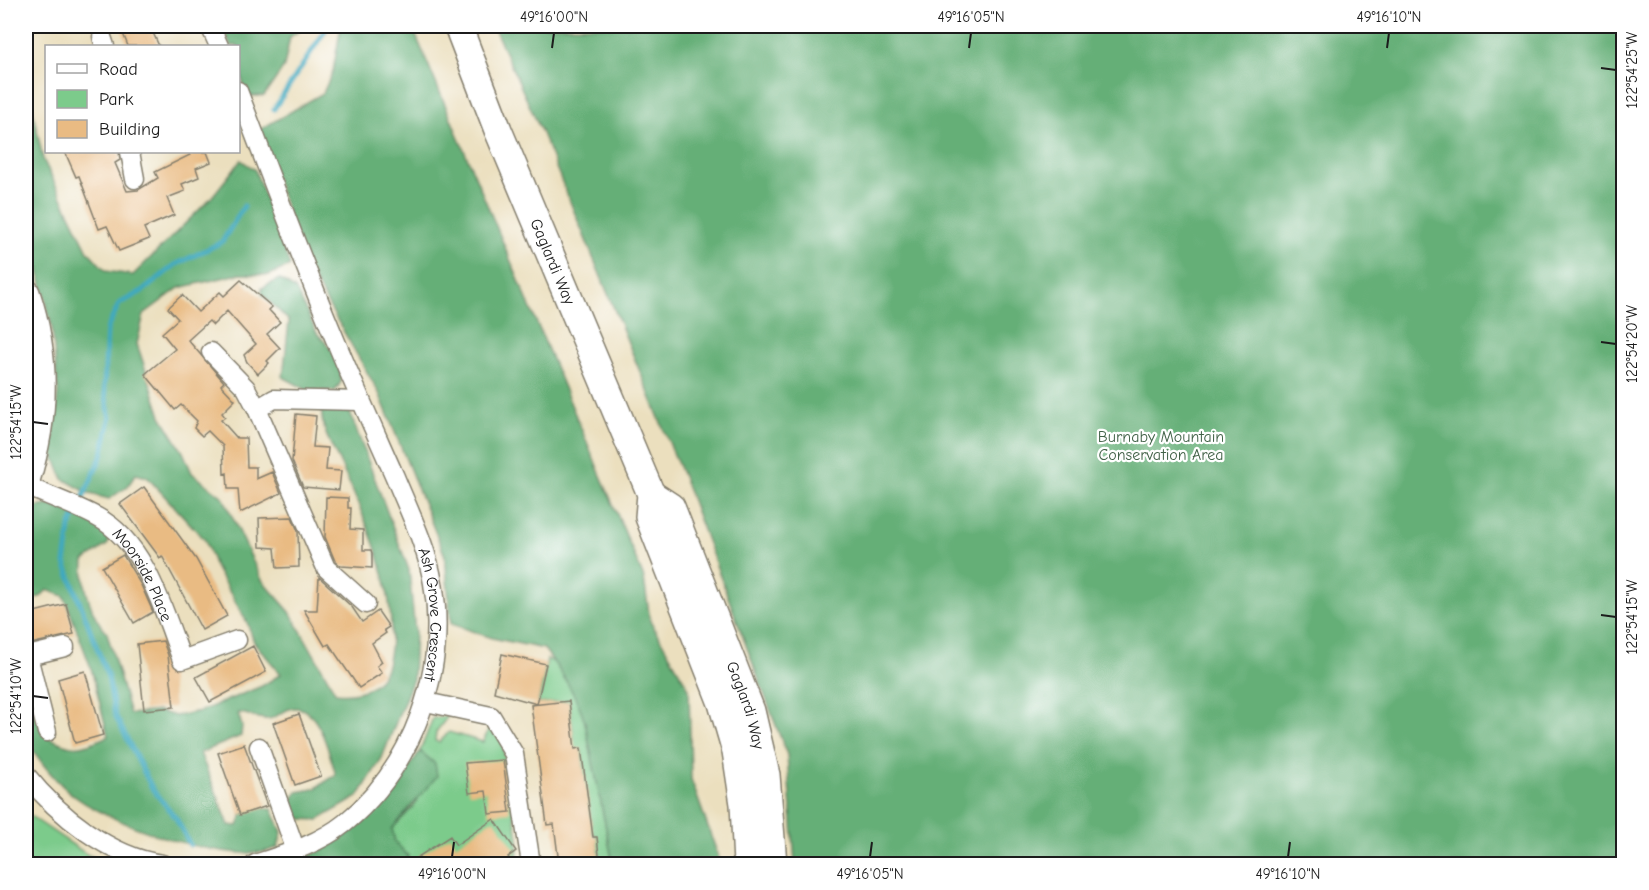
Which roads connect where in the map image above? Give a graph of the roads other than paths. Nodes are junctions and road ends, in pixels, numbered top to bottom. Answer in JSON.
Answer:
{"nodes":[{"id":1,"x":210,"y":26,"type":"edge"},
{"id":2,"x":458,"y":26,"type":"edge"},
{"id":3,"x":219,"y":45,"type":"edge"},
{"id":4,"x":240,"y":96,"type":"edge"},
{"id":5,"x":130,"y":153,"type":"edge"},
{"id":6,"x":135,"y":179,"type":"dead end"},
{"id":7,"x":26,"y":293,"type":"edge"},
{"id":8,"x":211,"y":352,"type":"dead end"},
{"id":9,"x":361,"y":401,"type":"junction"},
{"id":10,"x":257,"y":409,"type":"junction"},
{"id":11,"x":26,"y":480,"type":"edge"},
{"id":12,"x":26,"y":486,"type":"edge"},
{"id":13,"x":651,"y":494,"type":"junction"},
{"id":14,"x":366,"y":604,"type":"dead end"},
{"id":15,"x":237,"y":640,"type":"dead end"},
{"id":16,"x":65,"y":647,"type":"dead end"},
{"id":17,"x":27,"y":656,"type":"edge"},
{"id":18,"x":426,"y":702,"type":"junction"},
{"id":19,"x":47,"y":732,"type":"dead end"},
{"id":20,"x":259,"y":747,"type":"dead end"},
{"id":21,"x":26,"y":775,"type":"edge"},
{"id":22,"x":296,"y":850,"type":"junction"},
{"id":23,"x":162,"y":864,"type":"edge"},
{"id":24,"x":255,"y":864,"type":"edge"},
{"id":25,"x":531,"y":864,"type":"edge"},
{"id":26,"x":747,"y":864,"type":"edge"},
{"id":27,"x":772,"y":864,"type":"edge"}],
"edges":[{"from":1,"to":3,"type":"street"},
{"from":2,"to":13,"type":"main road","name":"Gaglardi Way"},
{"from":4,"to":9,"type":"street","name":"Ash Grove Crescent"},
{"from":5,"to":6,"type":"street"},
{"from":7,"to":11,"type":"main road"},
{"from":8,"to":10,"type":"street"},
{"from":9,"to":10,"type":"street"},
{"from":9,"to":18,"type":"street","name":"Ash Grove Crescent"},
{"from":10,"to":14,"type":"street"},
{"from":12,"to":15,"type":"street","name":"Moorside Place"},
{"from":13,"to":26,"type":"main road","name":"Gaglardi Way"},
{"from":13,"to":27,"type":"main road","name":"Gaglardi Way"},
{"from":16,"to":17,"type":"street"},
{"from":17,"to":19,"type":"street"},
{"from":18,"to":22,"type":"street","name":"Ash Grove Crescent"},
{"from":18,"to":25,"type":"street"},
{"from":20,"to":22,"type":"street"},
{"from":21,"to":23,"type":"street"},
{"from":22,"to":24,"type":"street","name":"Ash Grove Crescent"}]}
